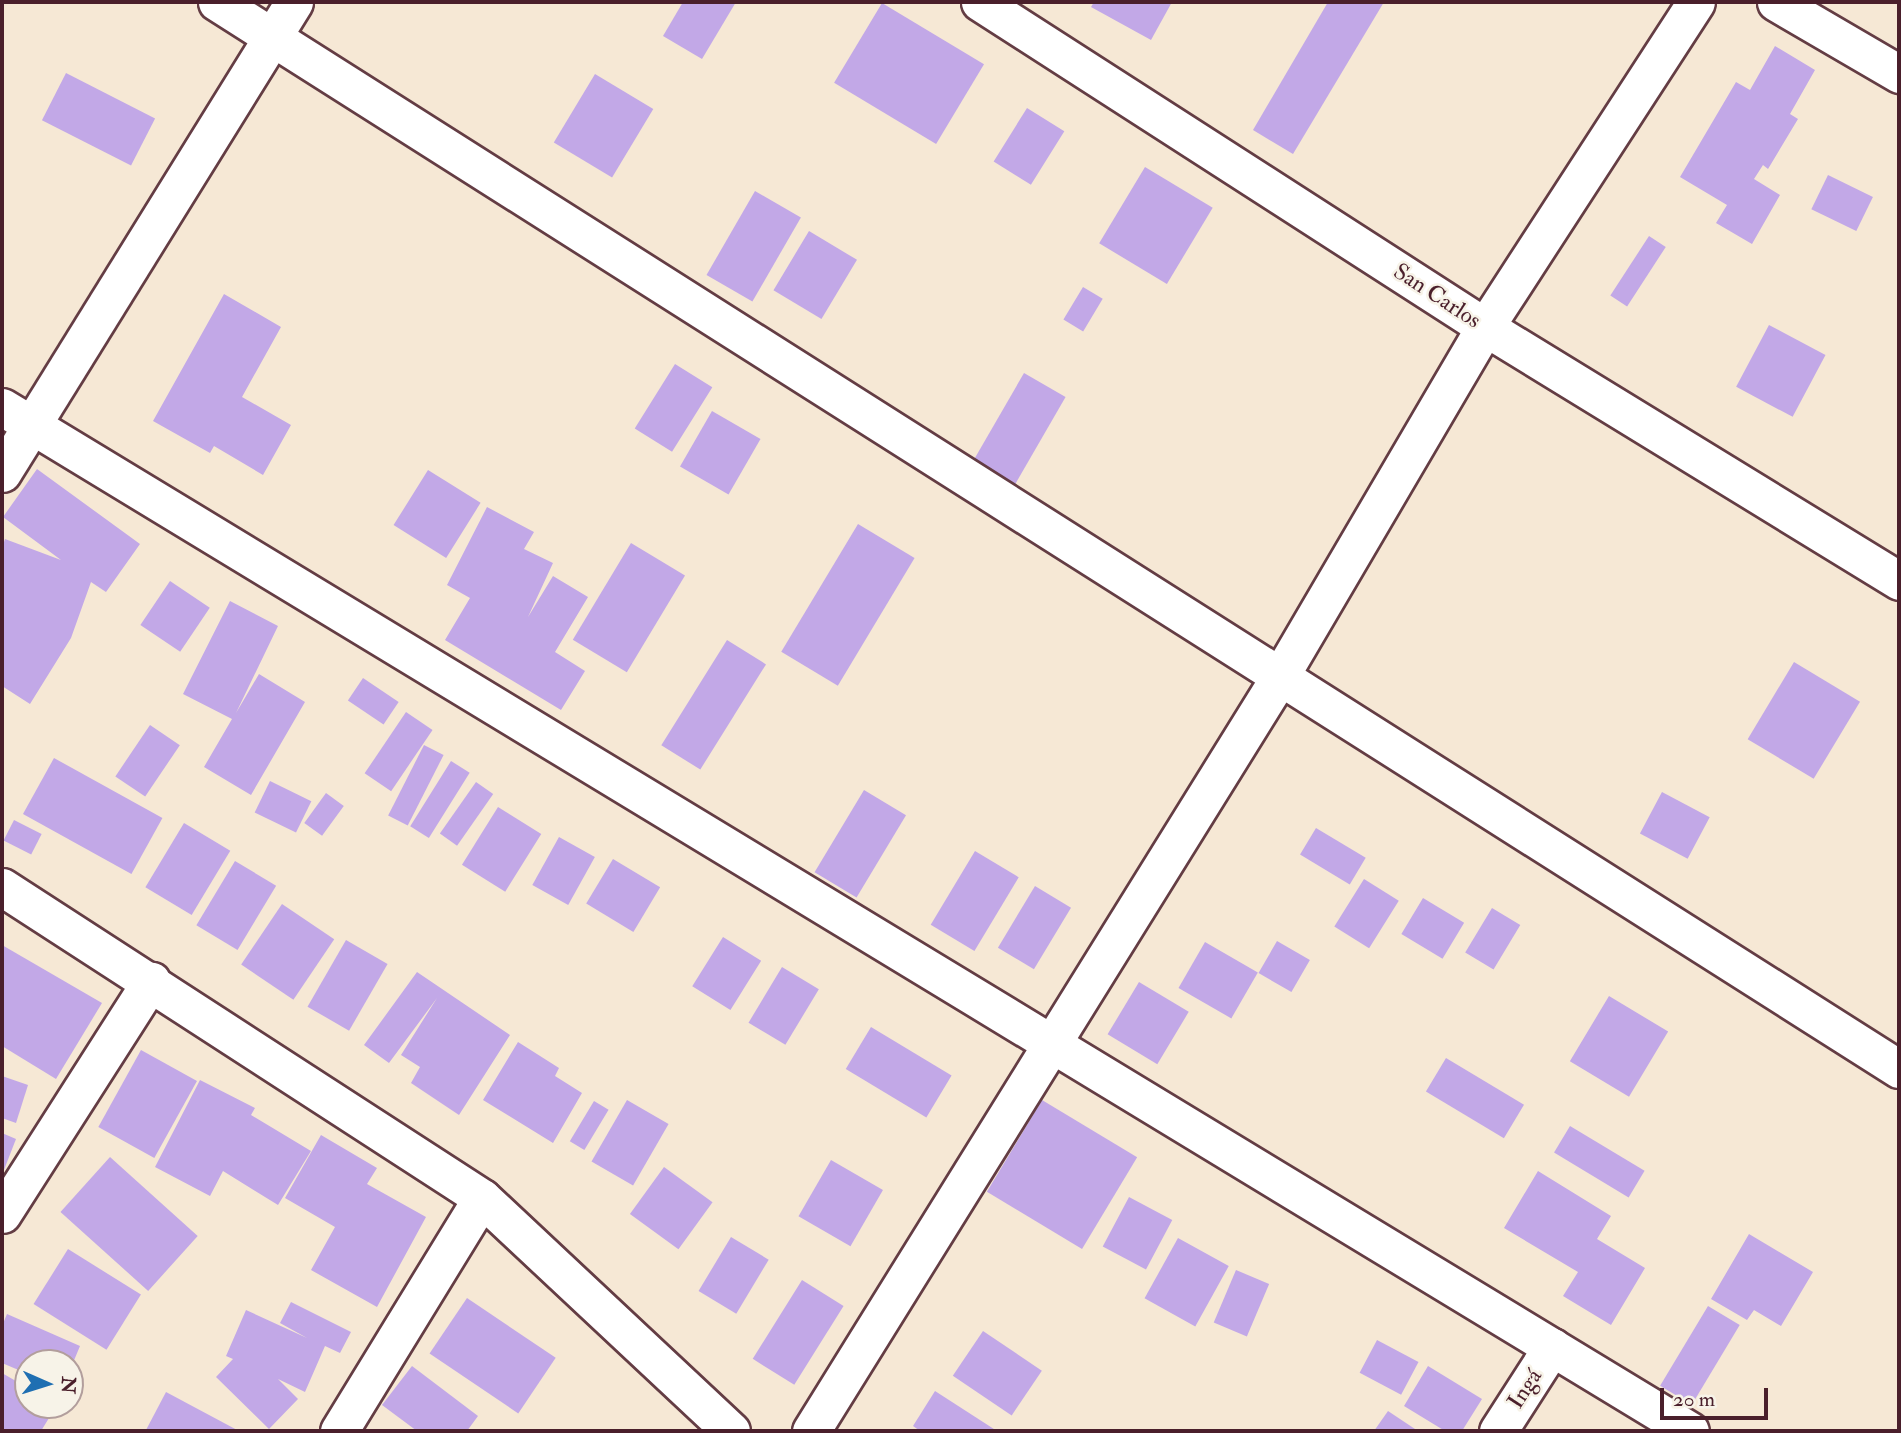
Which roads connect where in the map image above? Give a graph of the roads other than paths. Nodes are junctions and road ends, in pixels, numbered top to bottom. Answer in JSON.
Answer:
{"nodes":[{"id":1,"x":217,"y":2,"type":"edge"},
{"id":2,"x":294,"y":2,"type":"edge"},
{"id":3,"x":980,"y":2,"type":"edge"},
{"id":4,"x":1696,"y":2,"type":"edge"},
{"id":5,"x":1776,"y":2,"type":"edge"},
{"id":6,"x":273,"y":35,"type":"junction"},
{"id":7,"x":1899,"y":74,"type":"edge"},
{"id":8,"x":1485,"y":327,"type":"junction"},
{"id":9,"x":17,"y":416,"type":"edge"},
{"id":10,"x":2,"y":473,"type":"edge"},
{"id":11,"x":1899,"y":581,"type":"edge"},
{"id":12,"x":1279,"y":678,"type":"junction"},
{"id":13,"x":2,"y":887,"type":"edge"},
{"id":14,"x":152,"y":981,"type":"junction"},
{"id":15,"x":1053,"y":1044,"type":"junction"},
{"id":16,"x":1899,"y":1069,"type":"edge"},
{"id":17,"x":482,"y":1198,"type":"junction"},
{"id":18,"x":2,"y":1214,"type":"edge"},
{"id":19,"x":1552,"y":1348,"type":"junction"},
{"id":20,"x":339,"y":1431,"type":"edge"},
{"id":21,"x":731,"y":1431,"type":"edge"},
{"id":22,"x":811,"y":1431,"type":"edge"},
{"id":23,"x":1498,"y":1431,"type":"edge"},
{"id":24,"x":1690,"y":1431,"type":"edge"}],
"edges":[{"from":1,"to":6,"type":"street"},
{"from":2,"to":6,"type":"street"},
{"from":3,"to":8,"type":"street","name":"San Carlos"},
{"from":4,"to":8,"type":"street"},
{"from":5,"to":7,"type":"street"},
{"from":6,"to":9,"type":"street"},
{"from":6,"to":12,"type":"street"},
{"from":8,"to":11,"type":"street","name":"San Carlos"},
{"from":8,"to":12,"type":"street"},
{"from":9,"to":10,"type":"street"},
{"from":9,"to":15,"type":"street"},
{"from":12,"to":15,"type":"street"},
{"from":12,"to":16,"type":"street"},
{"from":13,"to":14,"type":"street"},
{"from":14,"to":17,"type":"street"},
{"from":14,"to":18,"type":"street"},
{"from":15,"to":19,"type":"street"},
{"from":15,"to":22,"type":"street"},
{"from":17,"to":20,"type":"street"},
{"from":17,"to":21,"type":"street"},
{"from":19,"to":23,"type":"street","name":"Ingá"},
{"from":19,"to":24,"type":"street"}]}
